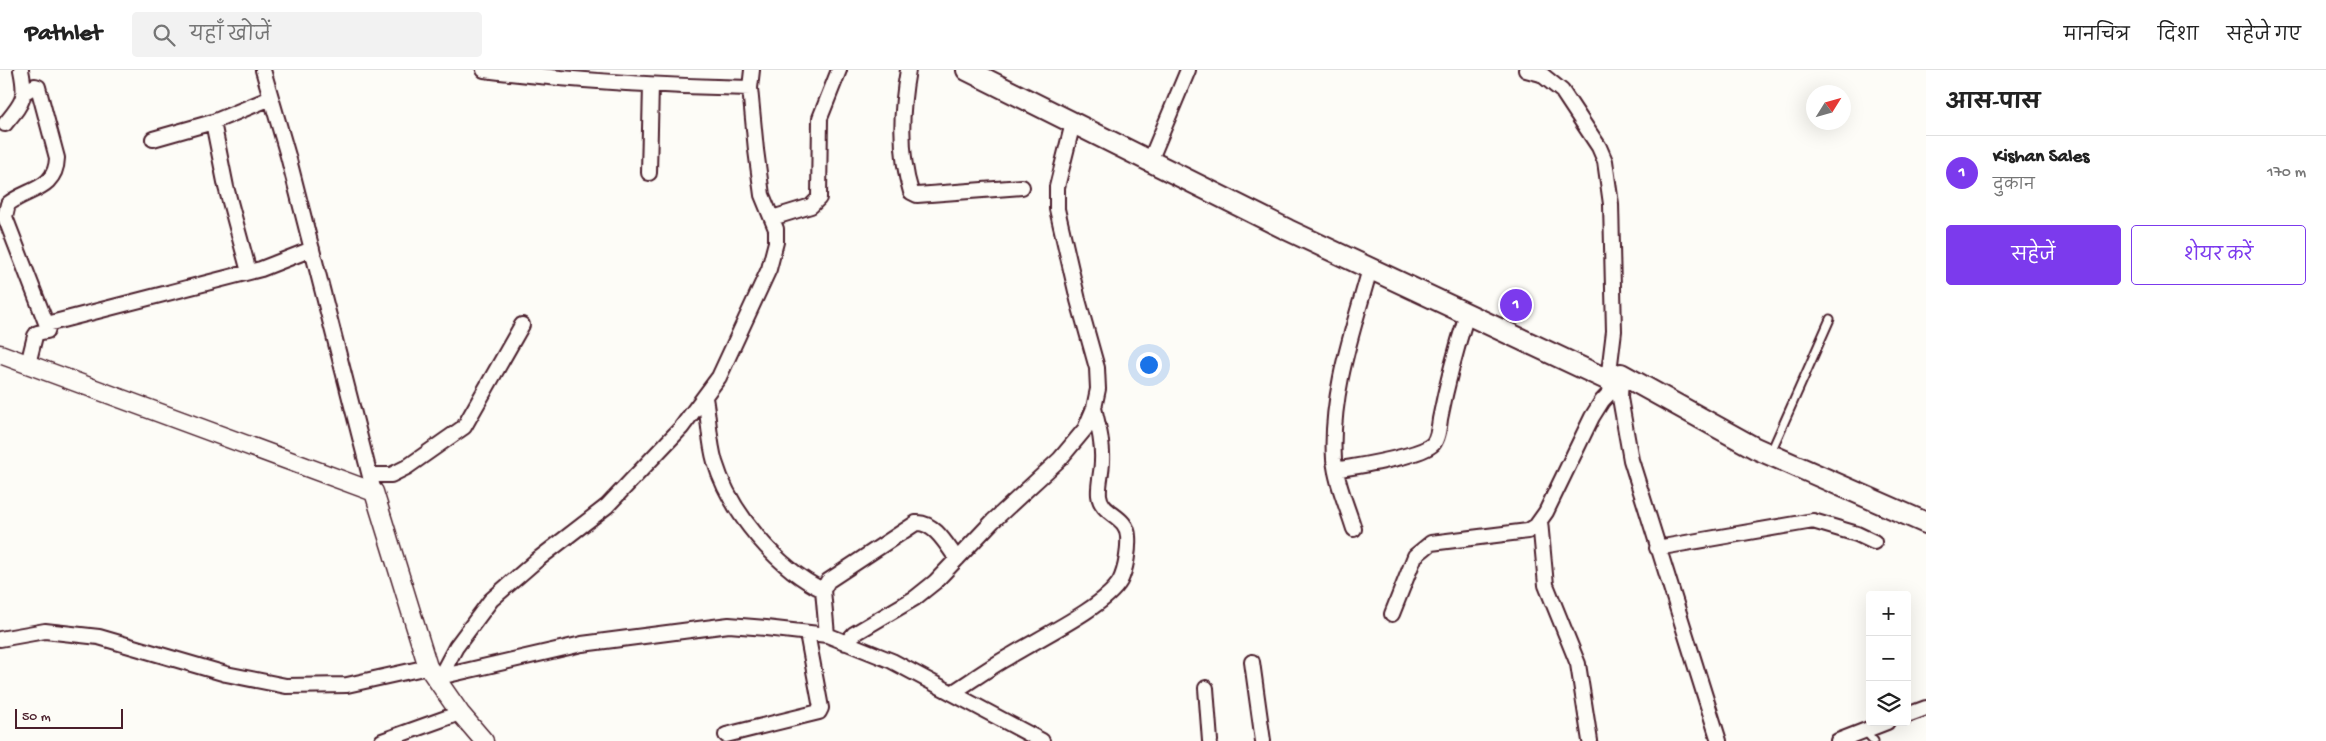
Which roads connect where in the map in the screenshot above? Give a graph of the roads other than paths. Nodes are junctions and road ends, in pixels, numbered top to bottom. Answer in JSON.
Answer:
{"nodes":[{"id":1,"x":21,"y":70,"type":"edge"},
{"id":2,"x":263,"y":70,"type":"edge"},
{"id":3,"x":484,"y":70,"type":"edge"},
{"id":4,"x":752,"y":70,"type":"edge"},
{"id":5,"x":839,"y":70,"type":"edge"},
{"id":6,"x":908,"y":70,"type":"edge"},
{"id":7,"x":967,"y":70,"type":"edge"},
{"id":8,"x":1188,"y":70,"type":"edge"},
{"id":9,"x":1526,"y":70,"type":"edge"},
{"id":10,"x":651,"y":85,"type":"junction"},
{"id":11,"x":750,"y":88,"type":"junction"},
{"id":12,"x":25,"y":92,"type":"junction"},
{"id":13,"x":271,"y":98,"type":"junction"},
{"id":14,"x":212,"y":122,"type":"junction"},
{"id":15,"x":1073,"y":123,"type":"junction"},
{"id":16,"x":5,"y":124,"type":"dead end"},
{"id":17,"x":153,"y":139,"type":"dead end"},
{"id":18,"x":1150,"y":161,"type":"junction"},
{"id":19,"x":649,"y":173,"type":"dead end"},
{"id":20,"x":1022,"y":187,"type":"dead end"},
{"id":21,"x":2,"y":217,"type":"edge"},
{"id":22,"x":772,"y":218,"type":"junction"},
{"id":23,"x":312,"y":250,"type":"junction"},
{"id":24,"x":1370,"y":268,"type":"junction"},
{"id":25,"x":249,"y":272,"type":"junction"},
{"id":26,"x":1467,"y":314,"type":"junction"},
{"id":27,"x":1830,"y":319,"type":"dead end"},
{"id":28,"x":47,"y":324,"type":"junction"},
{"id":29,"x":522,"y":325,"type":"dead end"},
{"id":30,"x":0,"y":354,"type":"edge"},
{"id":31,"x":28,"y":364,"type":"junction"},
{"id":32,"x":1616,"y":379,"type":"junction"},
{"id":33,"x":706,"y":398,"type":"junction"},
{"id":34,"x":1094,"y":408,"type":"junction"},
{"id":35,"x":1770,"y":454,"type":"junction"},
{"id":36,"x":1336,"y":470,"type":"junction"},
{"id":37,"x":371,"y":474,"type":"junction"},
{"id":38,"x":374,"y":492,"type":"junction"},
{"id":39,"x":1540,"y":521,"type":"junction"},
{"id":40,"x":1926,"y":523,"type":"edge"},
{"id":41,"x":1354,"y":528,"type":"dead end"},
{"id":42,"x":1874,"y":542,"type":"dead end"},
{"id":43,"x":1658,"y":548,"type":"junction"},
{"id":44,"x":957,"y":559,"type":"junction"},
{"id":45,"x":823,"y":590,"type":"junction"},
{"id":46,"x":1392,"y":614,"type":"dead end"},
{"id":47,"x":807,"y":633,"type":"junction"},
{"id":48,"x":827,"y":635,"type":"junction"},
{"id":49,"x":0,"y":639,"type":"edge"},
{"id":50,"x":846,"y":643,"type":"junction"},
{"id":51,"x":1252,"y":662,"type":"dead end"},
{"id":52,"x":434,"y":674,"type":"junction"},
{"id":53,"x":1206,"y":688,"type":"dead end"},
{"id":54,"x":952,"y":693,"type":"junction"},
{"id":55,"x":1926,"y":708,"type":"edge"},
{"id":56,"x":460,"y":713,"type":"junction"},
{"id":57,"x":1911,"y":714,"type":"edge"},
{"id":58,"x":1882,"y":726,"type":"edge"},
{"id":59,"x":726,"y":735,"type":"dead end"},
{"id":60,"x":1869,"y":736,"type":"edge"},
{"id":61,"x":382,"y":741,"type":"edge"},
{"id":62,"x":484,"y":741,"type":"edge"},
{"id":63,"x":1042,"y":741,"type":"edge"},
{"id":64,"x":1210,"y":741,"type":"edge"},
{"id":65,"x":1263,"y":741,"type":"edge"},
{"id":66,"x":1590,"y":741,"type":"edge"},
{"id":67,"x":1719,"y":741,"type":"edge"},
{"id":68,"x":1838,"y":741,"type":"edge"}],
"edges":[{"from":1,"to":12,"type":"street"},
{"from":2,"to":13,"type":"street"},
{"from":3,"to":10,"type":"street"},
{"from":4,"to":11,"type":"street"},
{"from":5,"to":22,"type":"street"},
{"from":6,"to":20,"type":"street"},
{"from":7,"to":15,"type":"main road"},
{"from":8,"to":18,"type":"street"},
{"from":9,"to":32,"type":"street"},
{"from":10,"to":11,"type":"street"},
{"from":10,"to":19,"type":"street"},
{"from":11,"to":22,"type":"street"},
{"from":12,"to":16,"type":"street"},
{"from":12,"to":21,"type":"street"},
{"from":13,"to":14,"type":"street"},
{"from":13,"to":23,"type":"street"},
{"from":14,"to":17,"type":"street"},
{"from":14,"to":25,"type":"street"},
{"from":15,"to":18,"type":"main road"},
{"from":15,"to":34,"type":"street"},
{"from":18,"to":24,"type":"main road"},
{"from":21,"to":28,"type":"street"},
{"from":22,"to":33,"type":"street"},
{"from":23,"to":25,"type":"street"},
{"from":23,"to":37,"type":"street"},
{"from":24,"to":26,"type":"main road"},
{"from":24,"to":36,"type":"street"},
{"from":25,"to":28,"type":"street"},
{"from":26,"to":32,"type":"main road"},
{"from":26,"to":36,"type":"street"},
{"from":27,"to":35,"type":"lane"},
{"from":28,"to":31,"type":"street"},
{"from":29,"to":37,"type":"street"},
{"from":30,"to":31,"type":"street"},
{"from":31,"to":38,"type":"street"},
{"from":32,"to":35,"type":"main road"},
{"from":32,"to":39,"type":"street"},
{"from":32,"to":43,"type":"street"},
{"from":33,"to":45,"type":"street"},
{"from":33,"to":52,"type":"street"},
{"from":34,"to":44,"type":"street"},
{"from":34,"to":54,"type":"street"},
{"from":35,"to":40,"type":"main road"},
{"from":36,"to":41,"type":"street"},
{"from":37,"to":38,"type":"street"},
{"from":38,"to":52,"type":"street"},
{"from":39,"to":46,"type":"street"},
{"from":39,"to":66,"type":"street"},
{"from":42,"to":43,"type":"street"},
{"from":43,"to":67,"type":"street"},
{"from":44,"to":45,"type":"street"},
{"from":44,"to":50,"type":"street"},
{"from":45,"to":48,"type":"street"},
{"from":47,"to":48,"type":"street"},
{"from":47,"to":52,"type":"street"},
{"from":47,"to":59,"type":"street"},
{"from":48,"to":50,"type":"street"},
{"from":49,"to":52,"type":"street"},
{"from":50,"to":54,"type":"street"},
{"from":51,"to":65,"type":"street"},
{"from":52,"to":56,"type":"street"},
{"from":53,"to":64,"type":"street"},
{"from":54,"to":63,"type":"street"},
{"from":55,"to":57,"type":"street"},
{"from":56,"to":61,"type":"street"},
{"from":56,"to":62,"type":"street"},
{"from":58,"to":60,"type":"street"},
{"from":60,"to":68,"type":"street"}]}
